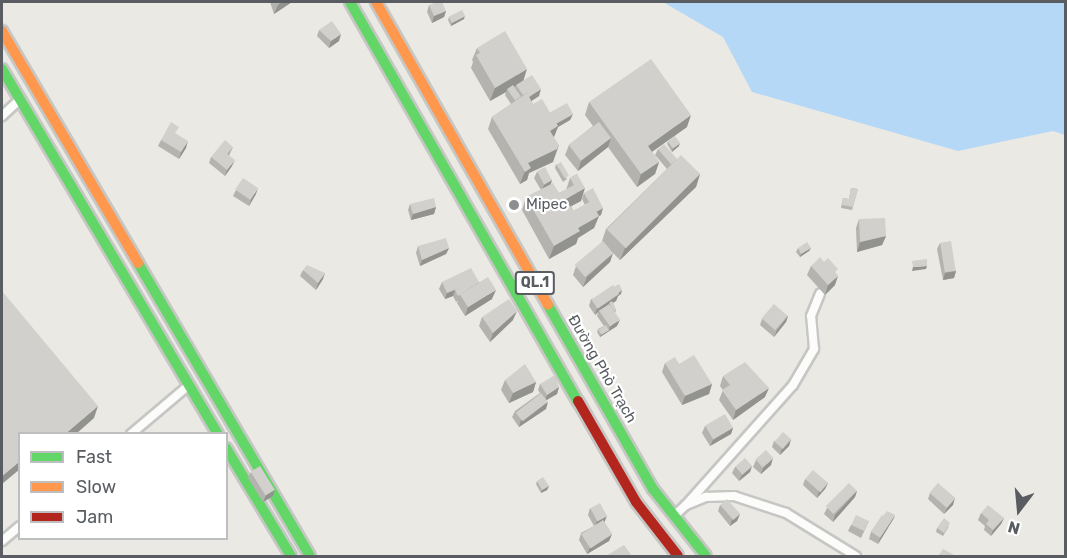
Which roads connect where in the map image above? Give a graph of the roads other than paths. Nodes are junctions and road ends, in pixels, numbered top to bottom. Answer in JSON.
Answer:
{"nodes":[{"id":1,"x":350,"y":2,"type":"edge"},
{"id":2,"x":376,"y":2,"type":"edge"},
{"id":3,"x":2,"y":31,"type":"edge"},
{"id":4,"x":2,"y":69,"type":"edge"},
{"id":5,"x":20,"y":99,"type":"junction"},
{"id":6,"x":2,"y":116,"type":"edge"},
{"id":7,"x":820,"y":294,"type":"dead end"},
{"id":8,"x":189,"y":385,"type":"junction"},
{"id":9,"x":133,"y":432,"type":"edge"},
{"id":10,"x":217,"y":432,"type":"edge"},
{"id":11,"x":228,"y":451,"type":"edge"},
{"id":12,"x":686,"y":505,"type":"junction"},
{"id":13,"x":674,"y":516,"type":"junction"},
{"id":14,"x":18,"y":528,"type":"edge"},
{"id":15,"x":2,"y":541,"type":"edge"},
{"id":16,"x":291,"y":556,"type":"edge"},
{"id":17,"x":310,"y":556,"type":"edge"},
{"id":18,"x":678,"y":556,"type":"edge"},
{"id":19,"x":706,"y":556,"type":"edge"},
{"id":20,"x":856,"y":556,"type":"edge"}],
"edges":[{"from":1,"to":18,"type":"main road","number":"QL.1"},
{"from":2,"to":13,"type":"main road","name":"Đường Phò Trạch","number":"QL.1"},
{"from":3,"to":17,"type":"main road"},
{"from":4,"to":5,"type":"main road"},
{"from":5,"to":6,"type":"street"},
{"from":5,"to":8,"type":"main road"},
{"from":7,"to":12,"type":"street"},
{"from":8,"to":9,"type":"street"},
{"from":8,"to":10,"type":"main road"},
{"from":11,"to":16,"type":"main road"},
{"from":12,"to":13,"type":"street"},
{"from":12,"to":20,"type":"street"},
{"from":13,"to":19,"type":"main road","name":"Đường Phò Trạch","number":"QL.1"},
{"from":14,"to":15,"type":"street"}]}
